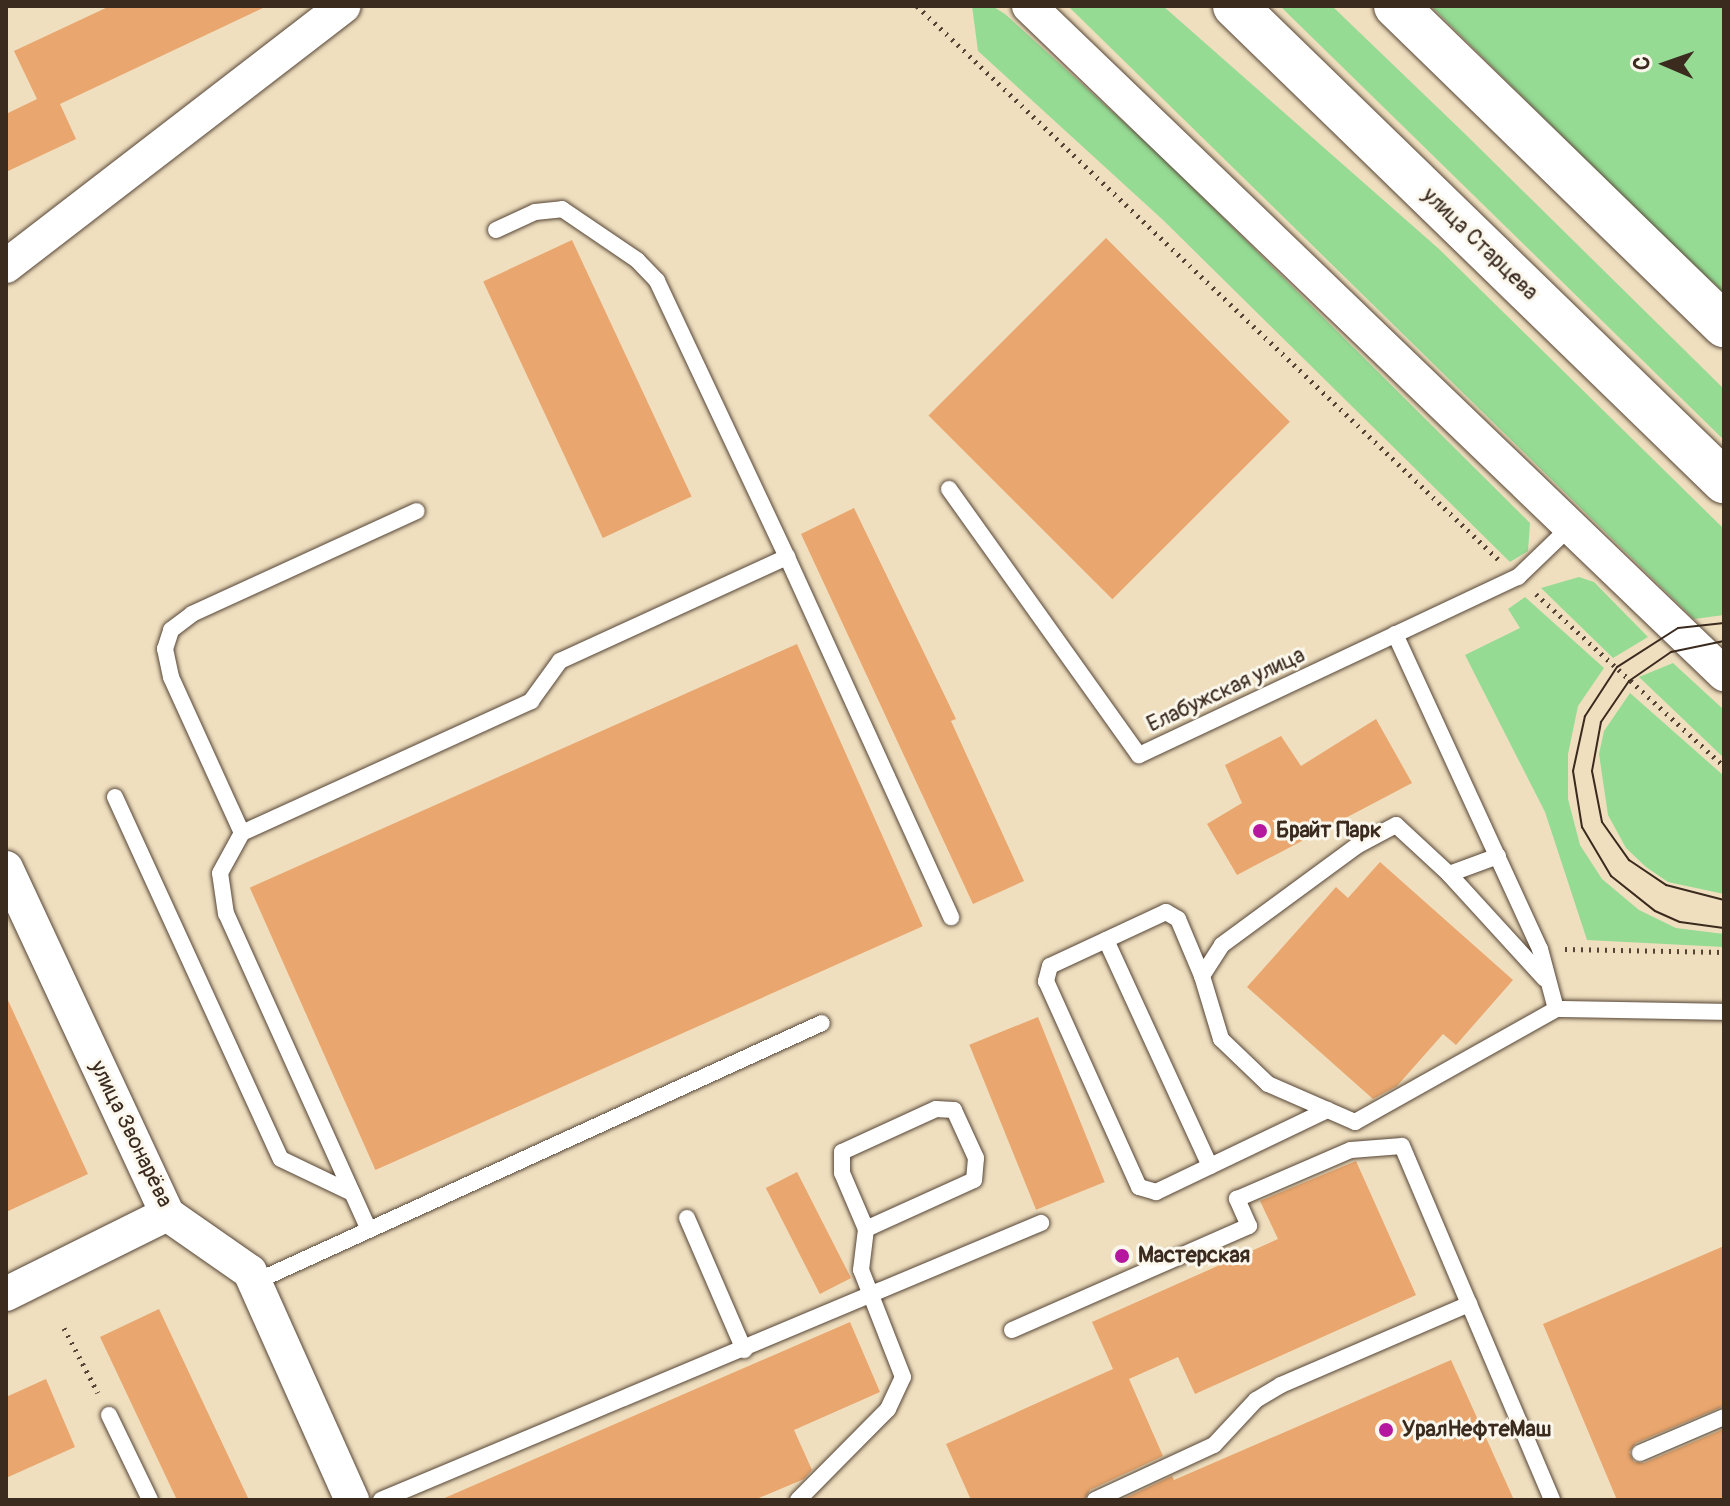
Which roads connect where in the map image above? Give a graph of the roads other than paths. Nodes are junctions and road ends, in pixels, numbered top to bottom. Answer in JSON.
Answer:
{"nodes":[{"id":1,"x":1029,"y":6,"type":"edge"},
{"id":2,"x":1235,"y":6,"type":"edge"},
{"id":3,"x":1396,"y":6,"type":"edge"},
{"id":4,"x":332,"y":10,"type":"edge"},
{"id":5,"x":496,"y":230,"type":"dead end"},
{"id":6,"x":6,"y":266,"type":"edge"},
{"id":7,"x":1724,"y":325,"type":"edge"},
{"id":8,"x":1724,"y":481,"type":"edge"},
{"id":9,"x":949,"y":489,"type":"dead end"},
{"id":10,"x":417,"y":511,"type":"dead end"},
{"id":11,"x":1570,"y":527,"type":"junction"},
{"id":12,"x":787,"y":557,"type":"junction"},
{"id":13,"x":1395,"y":634,"type":"junction"},
{"id":14,"x":1724,"y":674,"type":"edge"},
{"id":15,"x":115,"y":797,"type":"dead end"},
{"id":16,"x":242,"y":833,"type":"junction"},
{"id":17,"x":1498,"y":856,"type":"junction"},
{"id":18,"x":6,"y":868,"type":"edge"},
{"id":19,"x":1449,"y":874,"type":"junction"},
{"id":20,"x":951,"y":917,"type":"dead end"},
{"id":21,"x":1106,"y":940,"type":"junction"},
{"id":22,"x":1202,"y":976,"type":"junction"},
{"id":23,"x":1545,"y":979,"type":"junction"},
{"id":24,"x":1556,"y":1009,"type":"junction"},
{"id":25,"x":1724,"y":1012,"type":"edge"},
{"id":26,"x":822,"y":1023,"type":"dead end"},
{"id":27,"x":1327,"y":1110,"type":"junction"},
{"id":28,"x":1210,"y":1166,"type":"junction"},
{"id":29,"x":352,"y":1193,"type":"junction"},
{"id":30,"x":167,"y":1214,"type":"junction"},
{"id":31,"x":687,"y":1218,"type":"dead end"},
{"id":32,"x":1041,"y":1223,"type":"dead end"},
{"id":33,"x":866,"y":1229,"type":"junction"},
{"id":34,"x":369,"y":1230,"type":"junction"},
{"id":35,"x":255,"y":1282,"type":"junction"},
{"id":36,"x":6,"y":1294,"type":"edge"},
{"id":37,"x":873,"y":1297,"type":"junction"},
{"id":38,"x":1469,"y":1304,"type":"junction"},
{"id":39,"x":1012,"y":1330,"type":"dead end"},
{"id":40,"x":744,"y":1350,"type":"junction"},
{"id":41,"x":109,"y":1415,"type":"road end"},
{"id":42,"x":1724,"y":1417,"type":"edge"},
{"id":43,"x":1640,"y":1453,"type":"dead end"},
{"id":44,"x":150,"y":1500,"type":"edge"},
{"id":45,"x":352,"y":1500,"type":"edge"},
{"id":46,"x":381,"y":1500,"type":"edge"},
{"id":47,"x":798,"y":1500,"type":"edge"},
{"id":48,"x":1095,"y":1500,"type":"edge"},
{"id":49,"x":1552,"y":1500,"type":"edge"}],
"edges":[{"from":1,"to":11,"type":"street"},
{"from":2,"to":8,"type":"main road","name":"улица Старцева"},
{"from":3,"to":7,"type":"main road"},
{"from":4,"to":6,"type":"street"},
{"from":5,"to":12,"type":"lane"},
{"from":9,"to":13,"type":"lane","name":"Елабужская улица"},
{"from":10,"to":16,"type":"lane"},
{"from":11,"to":13,"type":"lane","name":"Елабужская улица"},
{"from":11,"to":14,"type":"street"},
{"from":12,"to":16,"type":"lane"},
{"from":12,"to":20,"type":"lane"},
{"from":13,"to":17,"type":"lane"},
{"from":15,"to":29,"type":"lane"},
{"from":16,"to":29,"type":"lane"},
{"from":17,"to":19,"type":"lane"},
{"from":17,"to":23,"type":"lane"},
{"from":18,"to":30,"type":"street","name":"улица Звонарёва"},
{"from":19,"to":22,"type":"lane"},
{"from":19,"to":23,"type":"lane"},
{"from":21,"to":22,"type":"lane"},
{"from":21,"to":28,"type":"lane"},
{"from":21,"to":28,"type":"lane"},
{"from":22,"to":27,"type":"lane"},
{"from":23,"to":24,"type":"lane"},
{"from":24,"to":25,"type":"lane"},
{"from":24,"to":27,"type":"lane"},
{"from":26,"to":34,"type":"lane"},
{"from":27,"to":28,"type":"lane"},
{"from":29,"to":34,"type":"lane"},
{"from":30,"to":35,"type":"street","name":"улица Звонарёва"},
{"from":30,"to":36,"type":"street"},
{"from":31,"to":40,"type":"lane"},
{"from":32,"to":37,"type":"lane"},
{"from":33,"to":33,"type":"lane"},
{"from":33,"to":37,"type":"lane"},
{"from":34,"to":35,"type":"lane"},
{"from":35,"to":45,"type":"street","name":"улица Звонарёва"},
{"from":37,"to":40,"type":"lane"},
{"from":37,"to":47,"type":"lane"},
{"from":38,"to":39,"type":"lane"},
{"from":38,"to":48,"type":"lane"},
{"from":38,"to":49,"type":"lane"},
{"from":40,"to":46,"type":"lane"},
{"from":41,"to":44,"type":"lane"},
{"from":42,"to":43,"type":"lane"}]}
